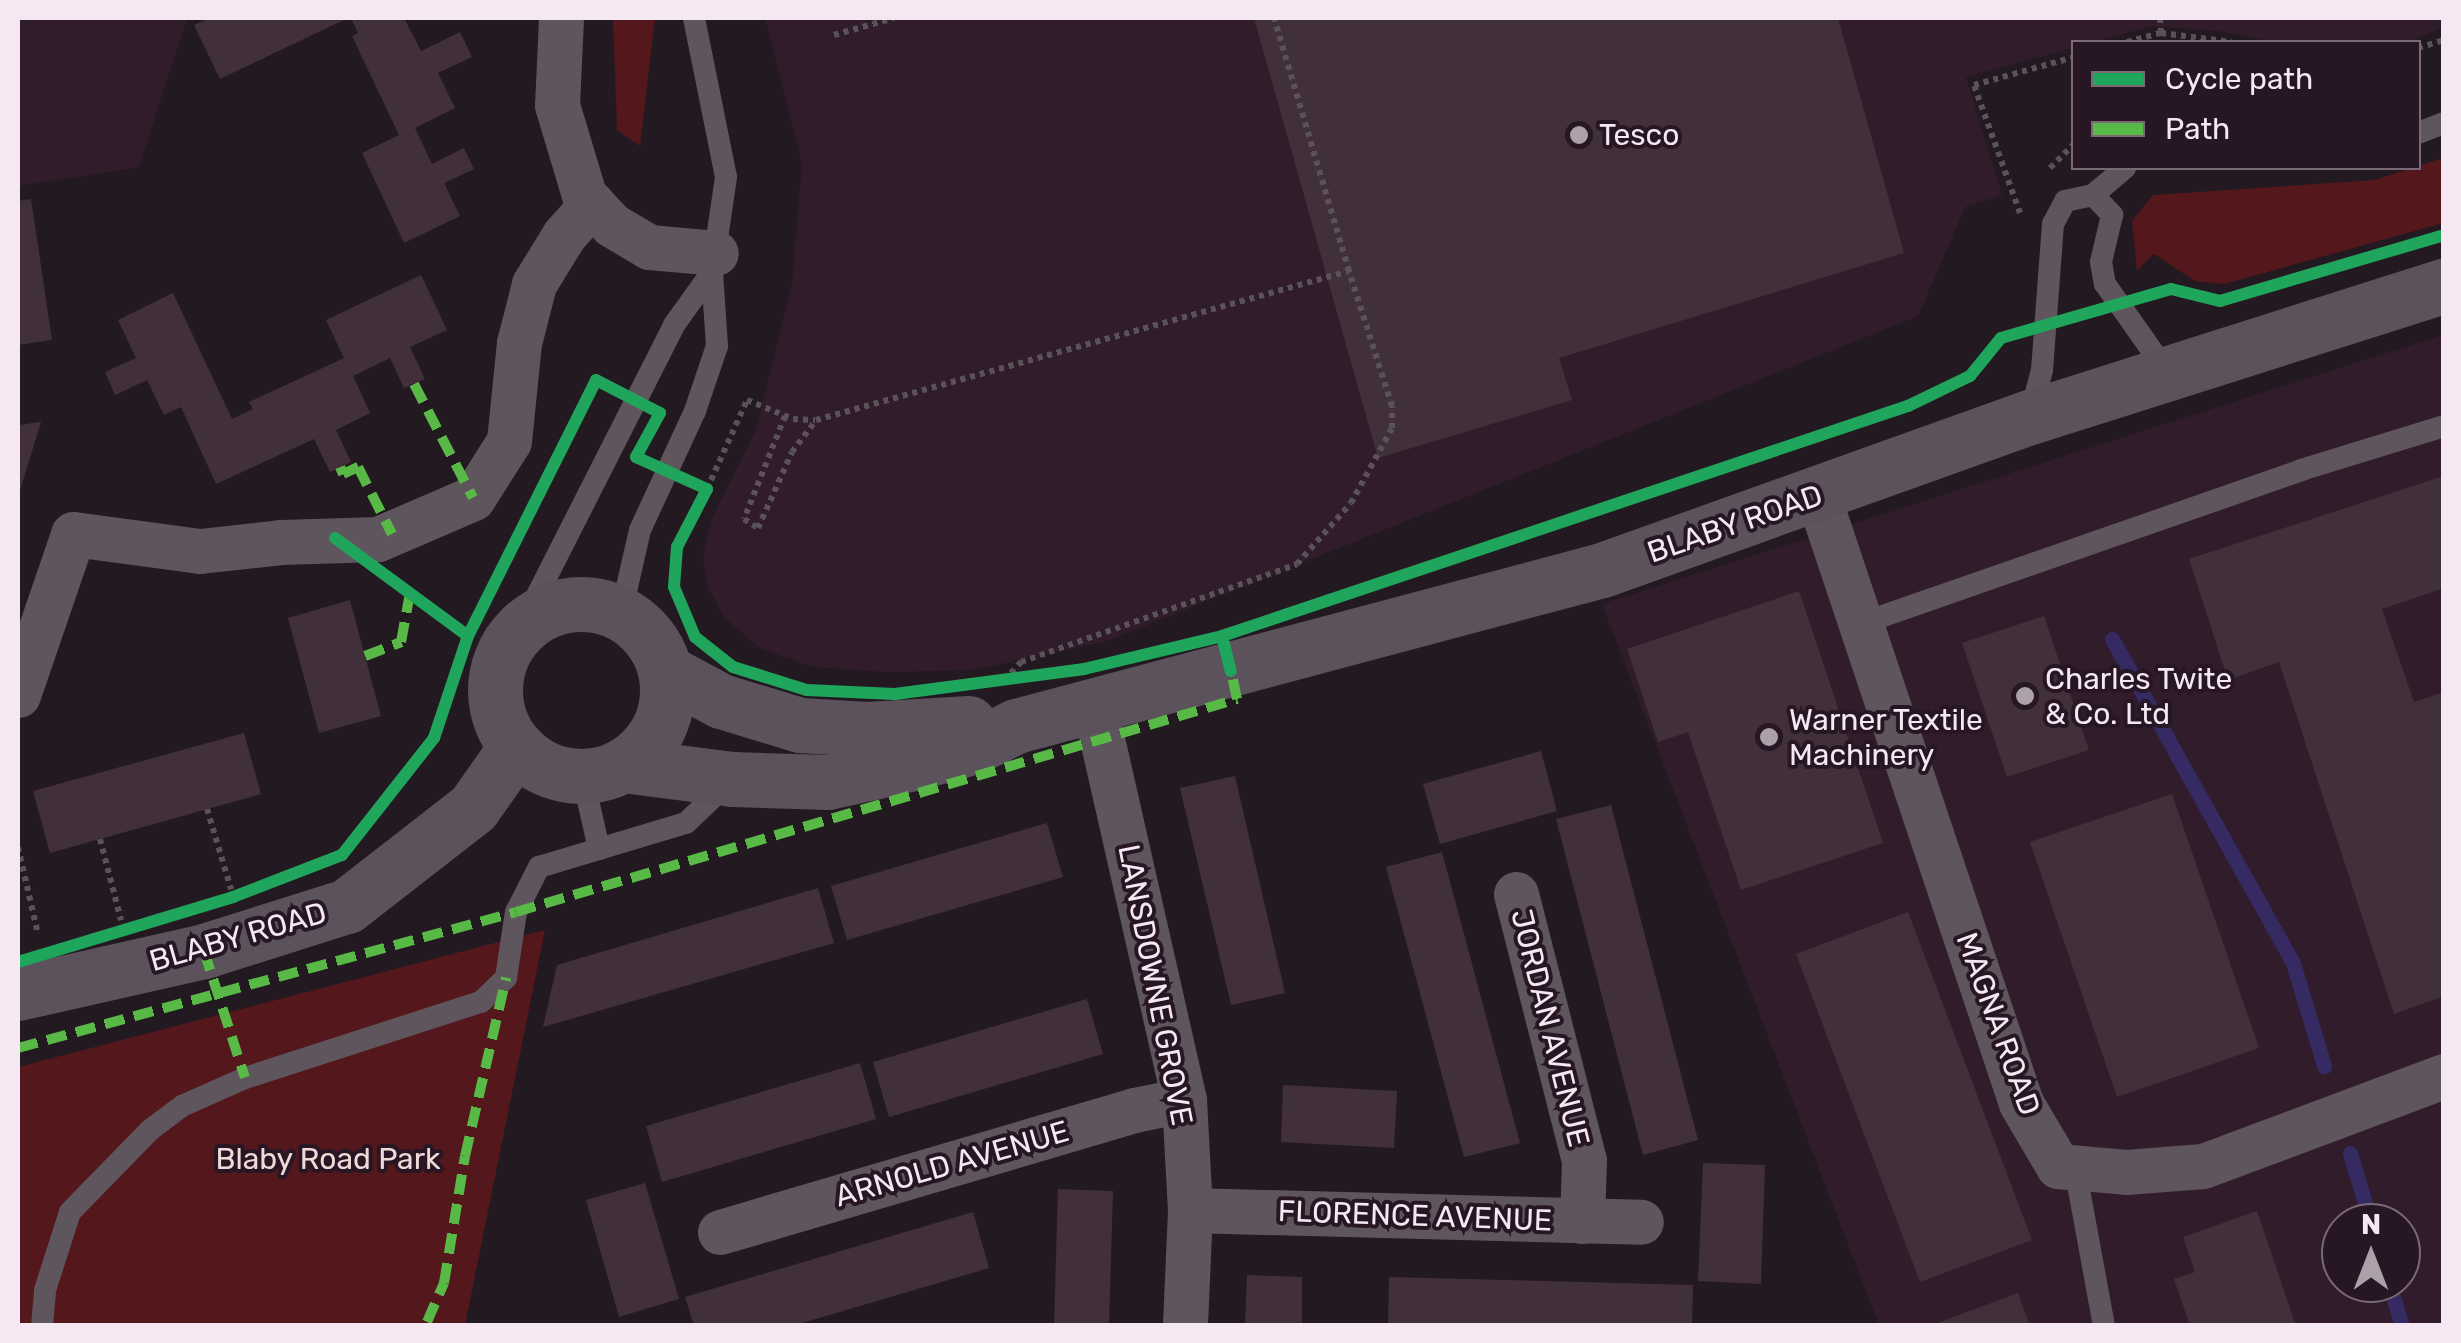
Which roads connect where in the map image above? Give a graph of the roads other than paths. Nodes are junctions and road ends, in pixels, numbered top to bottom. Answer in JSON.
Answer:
{"nodes":[{"id":1,"x":560,"y":18,"type":"edge"},
{"id":2,"x":694,"y":18,"type":"edge"},
{"id":3,"x":2123,"y":170,"type":"edge"},
{"id":4,"x":2093,"y":194,"type":"junction"},
{"id":5,"x":592,"y":204,"type":"junction"},
{"id":6,"x":714,"y":262,"type":"junction"},
{"id":7,"x":2444,"y":286,"type":"edge"},
{"id":8,"x":2168,"y":374,"type":"junction"},
{"id":9,"x":2030,"y":418,"type":"junction"},
{"id":10,"x":2444,"y":426,"type":"edge"},
{"id":11,"x":1818,"y":496,"type":"junction"},
{"id":12,"x":621,"y":614,"type":"junction"},
{"id":13,"x":1860,"y":624,"type":"junction"},
{"id":14,"x":521,"y":627,"type":"junction"},
{"id":15,"x":665,"y":672,"type":"junction"},
{"id":16,"x":18,"y":694,"type":"edge"},
{"id":17,"x":1014,"y":696,"type":"junction"},
{"id":18,"x":1095,"y":708,"type":"junction"},
{"id":19,"x":516,"y":748,"type":"junction"},
{"id":20,"x":616,"y":768,"type":"junction"},
{"id":21,"x":732,"y":779,"type":"junction"},
{"id":22,"x":599,"y":850,"type":"junction"},
{"id":23,"x":1516,"y":894,"type":"dead end"},
{"id":24,"x":18,"y":993,"type":"edge"},
{"id":25,"x":2444,"y":1076,"type":"edge"},
{"id":26,"x":1184,"y":1100,"type":"junction"},
{"id":27,"x":2075,"y":1168,"type":"junction"},
{"id":28,"x":1190,"y":1210,"type":"junction"},
{"id":29,"x":1582,"y":1221,"type":"junction"},
{"id":30,"x":1640,"y":1222,"type":"dead end"},
{"id":31,"x":720,"y":1232,"type":"dead end"},
{"id":32,"x":42,"y":1326,"type":"edge"},
{"id":33,"x":1185,"y":1326,"type":"edge"},
{"id":34,"x":2104,"y":1326,"type":"edge"}],
"edges":[{"from":1,"to":5,"type":"street"},
{"from":2,"to":6,"type":"lane"},
{"from":3,"to":4,"type":"lane"},
{"from":4,"to":8,"type":"lane"},
{"from":4,"to":9,"type":"lane"},
{"from":5,"to":6,"type":"street"},
{"from":5,"to":16,"type":"street"},
{"from":6,"to":12,"type":"lane"},
{"from":6,"to":14,"type":"lane"},
{"from":7,"to":8,"type":"main road","name":"BLABY ROAD"},
{"from":8,"to":9,"type":"main road","name":"BLABY ROAD"},
{"from":9,"to":11,"type":"main road","name":"BLABY ROAD"},
{"from":10,"to":13,"type":"lane"},
{"from":11,"to":13,"type":"street","name":"MAGNA ROAD"},
{"from":11,"to":18,"type":"main road","name":"BLABY ROAD"},
{"from":12,"to":14,"type":"main road"},
{"from":12,"to":15,"type":"main road"},
{"from":13,"to":27,"type":"street","name":"MAGNA ROAD"},
{"from":14,"to":19,"type":"main road"},
{"from":15,"to":17,"type":"main road","name":"BLABY ROAD"},
{"from":15,"to":20,"type":"main road"},
{"from":17,"to":18,"type":"main road","name":"BLABY ROAD"},
{"from":17,"to":21,"type":"main road","name":"BLABY ROAD"},
{"from":18,"to":26,"type":"street","name":"LANSDOWNE GROVE"},
{"from":19,"to":20,"type":"main road"},
{"from":19,"to":24,"type":"main road","name":"BLABY ROAD"},
{"from":20,"to":21,"type":"main road","name":"BLABY ROAD"},
{"from":20,"to":22,"type":"lane"},
{"from":21,"to":22,"type":"lane"},
{"from":22,"to":32,"type":"lane"},
{"from":23,"to":29,"type":"street","name":"JORDAN AVENUE"},
{"from":25,"to":27,"type":"street"},
{"from":26,"to":28,"type":"street","name":"LANSDOWNE GROVE"},
{"from":26,"to":31,"type":"street","name":"ARNOLD AVENUE"},
{"from":27,"to":34,"type":"lane"},
{"from":28,"to":29,"type":"street","name":"FLORENCE AVENUE"},
{"from":28,"to":33,"type":"street","name":"LANSDOWNE GROVE"},
{"from":29,"to":30,"type":"street","name":"FLORENCE AVENUE"}]}
